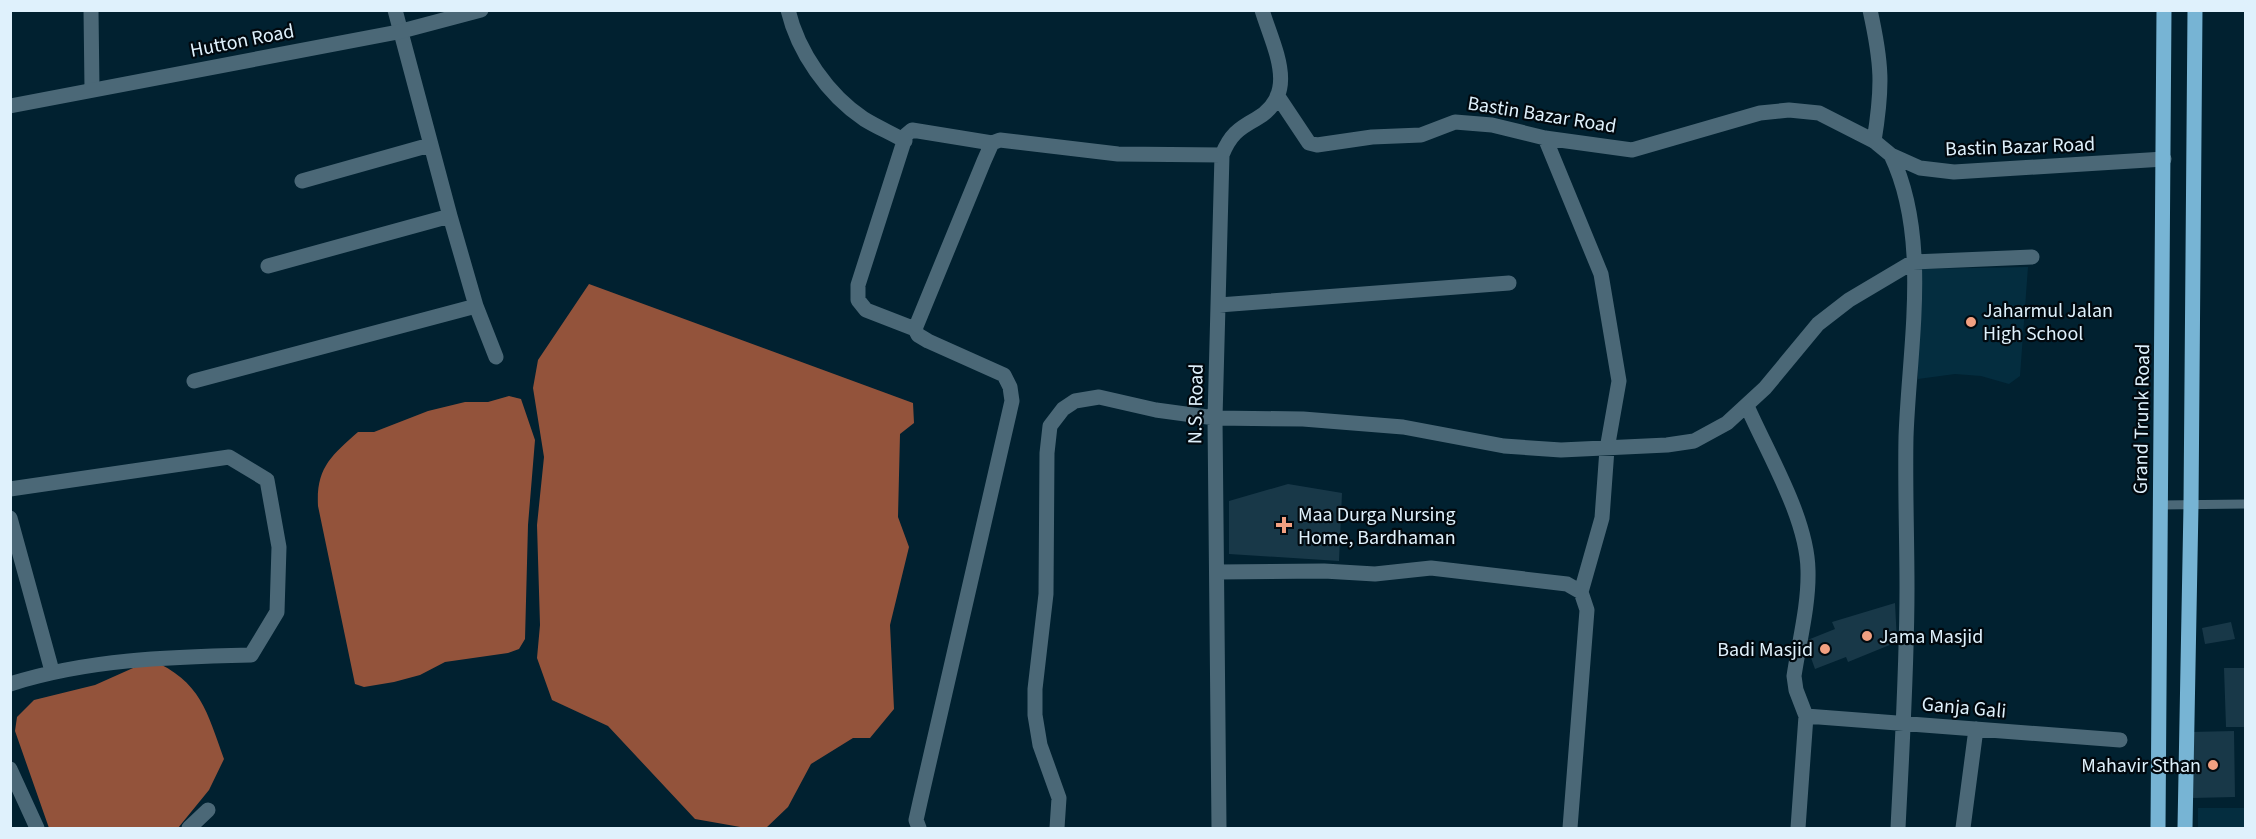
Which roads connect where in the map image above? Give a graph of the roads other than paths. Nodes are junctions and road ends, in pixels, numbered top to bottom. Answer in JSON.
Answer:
{"nodes":[{"id":1,"x":91,"y":10,"type":"edge"},
{"id":2,"x":395,"y":10,"type":"edge"},
{"id":3,"x":481,"y":10,"type":"edge"},
{"id":4,"x":788,"y":10,"type":"edge"},
{"id":5,"x":1262,"y":10,"type":"edge"},
{"id":6,"x":1870,"y":10,"type":"edge"},
{"id":7,"x":2164,"y":10,"type":"edge"},
{"id":8,"x":2194,"y":10,"type":"edge"},
{"id":9,"x":398,"y":32,"type":"junction"},
{"id":10,"x":92,"y":89,"type":"junction"},
{"id":11,"x":1279,"y":98,"type":"junction"},
{"id":12,"x":10,"y":106,"type":"edge"},
{"id":13,"x":1545,"y":138,"type":"junction"},
{"id":14,"x":905,"y":141,"type":"junction"},
{"id":15,"x":1875,"y":141,"type":"junction"},
{"id":16,"x":992,"y":143,"type":"junction"},
{"id":17,"x":430,"y":145,"type":"junction"},
{"id":18,"x":1222,"y":155,"type":"junction"},
{"id":19,"x":1891,"y":155,"type":"junction"},
{"id":20,"x":2164,"y":159,"type":"junction"},
{"id":21,"x":302,"y":181,"type":"dead end"},
{"id":22,"x":450,"y":216,"type":"junction"},
{"id":23,"x":2032,"y":257,"type":"dead end"},
{"id":24,"x":1913,"y":262,"type":"junction"},
{"id":25,"x":268,"y":266,"type":"dead end"},
{"id":26,"x":1509,"y":284,"type":"dead end"},
{"id":27,"x":1219,"y":305,"type":"junction"},
{"id":28,"x":476,"y":306,"type":"junction"},
{"id":29,"x":915,"y":329,"type":"junction"},
{"id":30,"x":496,"y":357,"type":"dead end"},
{"id":31,"x":194,"y":381,"type":"dead end"},
{"id":32,"x":1747,"y":406,"type":"junction"},
{"id":33,"x":1215,"y":418,"type":"junction"},
{"id":34,"x":1607,"y":449,"type":"junction"},
{"id":35,"x":10,"y":489,"type":"edge"},
{"id":36,"x":2246,"y":504,"type":"edge"},
{"id":37,"x":2161,"y":505,"type":"junction"},
{"id":38,"x":2191,"y":505,"type":"junction"},
{"id":39,"x":10,"y":518,"type":"edge"},
{"id":40,"x":1218,"y":572,"type":"junction"},
{"id":41,"x":1581,"y":592,"type":"junction"},
{"id":42,"x":52,"y":671,"type":"junction"},
{"id":43,"x":10,"y":684,"type":"edge"},
{"id":44,"x":1806,"y":716,"type":"junction"},
{"id":45,"x":1903,"y":723,"type":"junction"},
{"id":46,"x":1976,"y":729,"type":"junction"},
{"id":47,"x":2120,"y":740,"type":"dead end"},
{"id":48,"x":10,"y":769,"type":"edge"},
{"id":49,"x":208,"y":810,"type":"dead end"},
{"id":50,"x":37,"y":828,"type":"edge"},
{"id":51,"x":189,"y":828,"type":"edge"},
{"id":52,"x":919,"y":828,"type":"edge"},
{"id":53,"x":1057,"y":828,"type":"edge"},
{"id":54,"x":1219,"y":828,"type":"edge"},
{"id":55,"x":1570,"y":828,"type":"edge"},
{"id":56,"x":1798,"y":828,"type":"edge"},
{"id":57,"x":1898,"y":828,"type":"edge"},
{"id":58,"x":1963,"y":828,"type":"edge"},
{"id":59,"x":2158,"y":828,"type":"edge"},
{"id":60,"x":2185,"y":828,"type":"edge"}],
"edges":[{"from":1,"to":10,"type":"street"},
{"from":2,"to":9,"type":"street"},
{"from":3,"to":9,"type":"street","name":"Hutton Road"},
{"from":4,"to":14,"type":"street"},
{"from":5,"to":11,"type":"street"},
{"from":6,"to":15,"type":"street"},
{"from":7,"to":20,"type":"main road","name":"Grand Trunk Road"},
{"from":8,"to":38,"type":"main road"},
{"from":9,"to":10,"type":"street","name":"Hutton Road"},
{"from":9,"to":17,"type":"street"},
{"from":10,"to":12,"type":"street","name":"Hutton Road"},
{"from":11,"to":13,"type":"street","name":"Bastin Bazar Road"},
{"from":11,"to":18,"type":"street","name":"N.S. Road"},
{"from":13,"to":15,"type":"street","name":"Bastin Bazar Road"},
{"from":13,"to":34,"type":"street"},
{"from":14,"to":16,"type":"street"},
{"from":14,"to":29,"type":"street"},
{"from":15,"to":19,"type":"street","name":"Bastin Bazar Road"},
{"from":16,"to":18,"type":"street"},
{"from":16,"to":29,"type":"street"},
{"from":17,"to":21,"type":"street"},
{"from":17,"to":22,"type":"street"},
{"from":18,"to":27,"type":"street","name":"N.S. Road"},
{"from":19,"to":20,"type":"street","name":"Bastin Bazar Road"},
{"from":19,"to":24,"type":"street"},
{"from":20,"to":37,"type":"main road","name":"Grand Trunk Road"},
{"from":22,"to":25,"type":"street"},
{"from":22,"to":28,"type":"street"},
{"from":23,"to":24,"type":"street"},
{"from":24,"to":32,"type":"street"},
{"from":24,"to":45,"type":"street"},
{"from":26,"to":27,"type":"street"},
{"from":27,"to":33,"type":"street","name":"N.S. Road"},
{"from":28,"to":30,"type":"street"},
{"from":28,"to":31,"type":"street"},
{"from":29,"to":52,"type":"street"},
{"from":32,"to":34,"type":"street"},
{"from":32,"to":44,"type":"street"},
{"from":33,"to":34,"type":"street"},
{"from":33,"to":40,"type":"street","name":"N.S. Road"},
{"from":33,"to":53,"type":"street"},
{"from":34,"to":41,"type":"street"},
{"from":35,"to":42,"type":"street"},
{"from":36,"to":38,"type":"lane"},
{"from":37,"to":38,"type":"lane"},
{"from":37,"to":59,"type":"main road","name":"Grand Trunk Road"},
{"from":38,"to":60,"type":"main road"},
{"from":39,"to":42,"type":"street"},
{"from":40,"to":41,"type":"street"},
{"from":40,"to":54,"type":"street","name":"N.S. Road"},
{"from":41,"to":55,"type":"street"},
{"from":42,"to":43,"type":"street"},
{"from":44,"to":45,"type":"street","name":"Ganja Gali"},
{"from":44,"to":56,"type":"street"},
{"from":45,"to":46,"type":"street","name":"Ganja Gali"},
{"from":45,"to":57,"type":"street"},
{"from":46,"to":47,"type":"street","name":"Ganja Gali"},
{"from":46,"to":58,"type":"street"},
{"from":48,"to":50,"type":"street"},
{"from":49,"to":51,"type":"street"}]}
